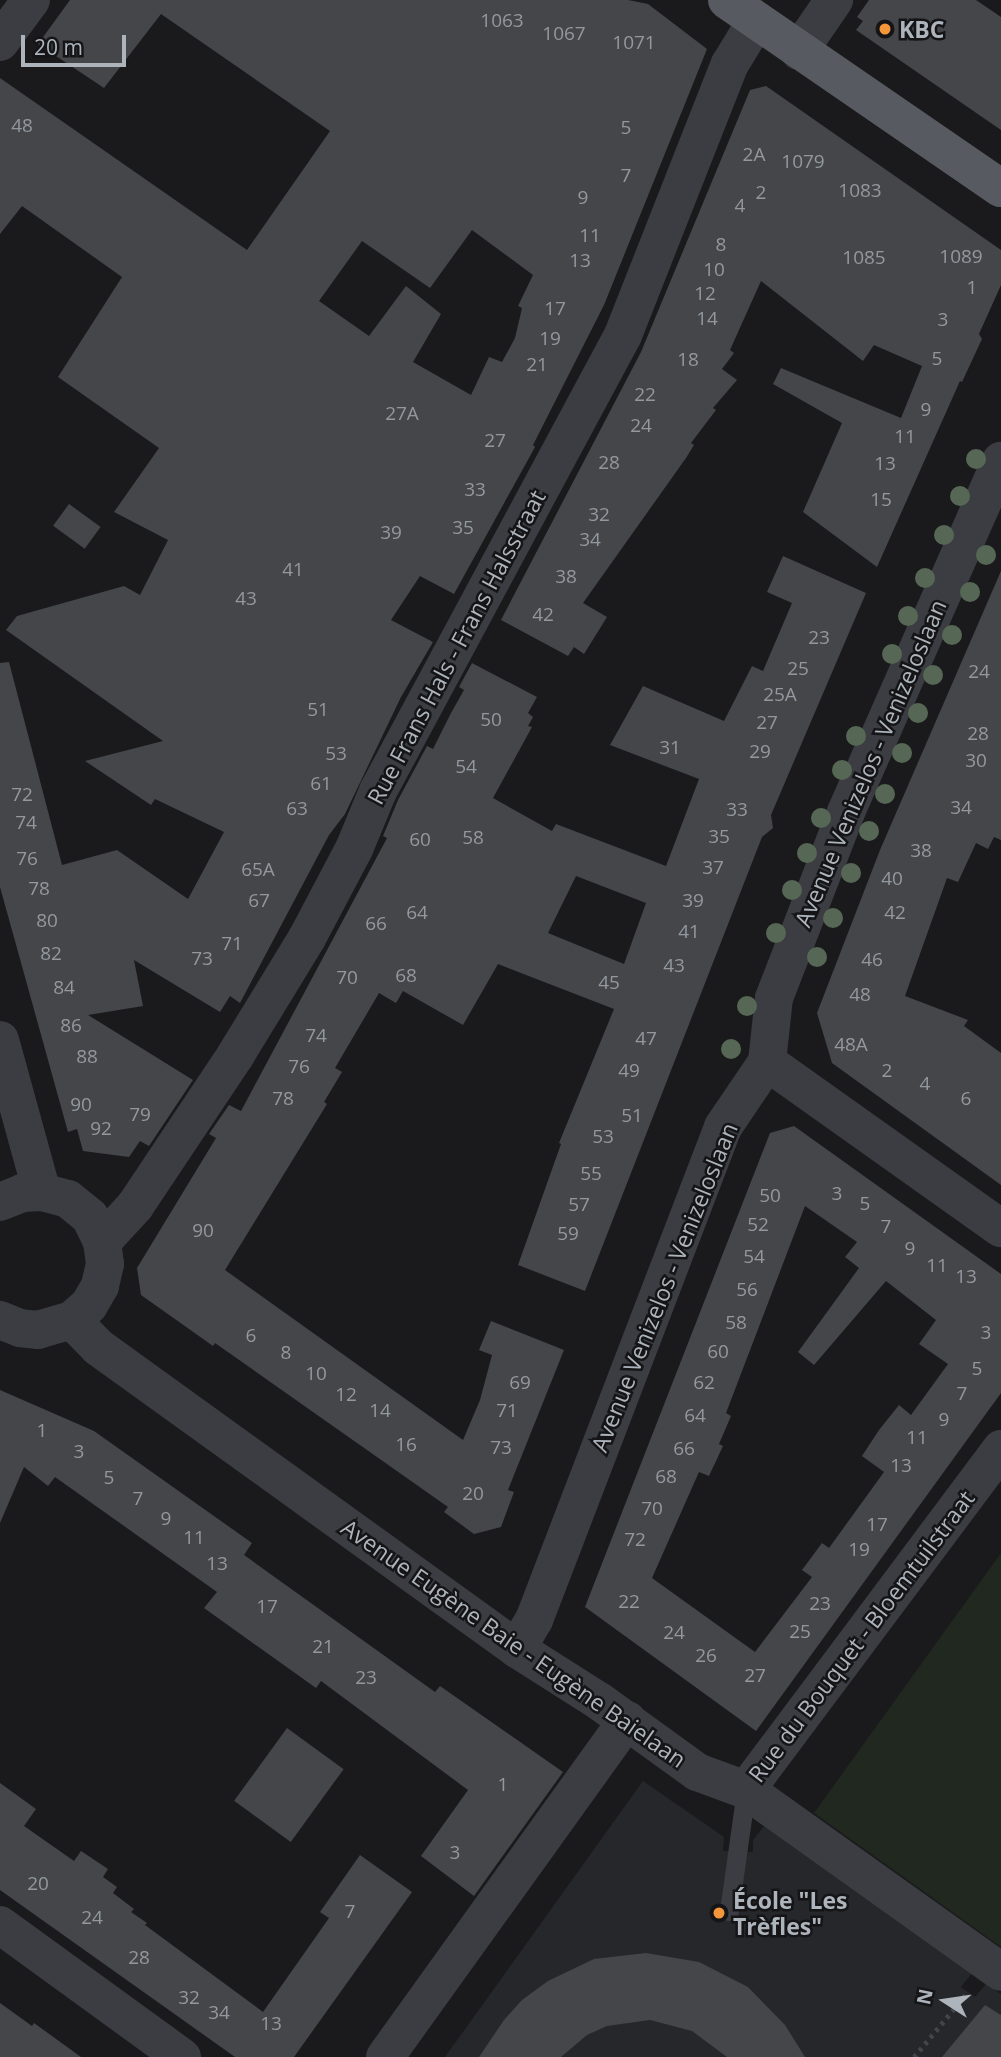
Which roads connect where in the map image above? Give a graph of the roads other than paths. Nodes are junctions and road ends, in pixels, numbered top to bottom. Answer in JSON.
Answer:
{"nodes":[{"id":1,"x":31,"y":0,"type":"edge"},
{"id":2,"x":834,"y":0,"type":"edge"},
{"id":3,"x":742,"y":11,"type":"edge"},
{"id":4,"x":0,"y":42,"type":"edge"},
{"id":5,"x":799,"y":51,"type":"junction"},
{"id":6,"x":1001,"y":188,"type":"edge"},
{"id":7,"x":1001,"y":461,"type":"edge"},
{"id":8,"x":0,"y":1040,"type":"edge"},
{"id":9,"x":767,"y":1062,"type":"junction"},
{"id":10,"x":42,"y":1192,"type":"junction"},
{"id":11,"x":0,"y":1202,"type":"edge"},
{"id":12,"x":1001,"y":1227,"type":"edge"},
{"id":13,"x":102,"y":1242,"type":"junction"},
{"id":14,"x":0,"y":1320,"type":"edge"},
{"id":15,"x":72,"y":1320,"type":"junction"},
{"id":16,"x":1001,"y":1449,"type":"edge"},
{"id":17,"x":517,"y":1650,"type":"junction"},
{"id":18,"x":627,"y":1720,"type":"junction"},
{"id":19,"x":746,"y":1790,"type":"junction"},
{"id":20,"x":729,"y":1912,"type":"dead end"},
{"id":21,"x":0,"y":1925,"type":"edge"},
{"id":22,"x":995,"y":1968,"type":"edge"},
{"id":23,"x":181,"y":2057,"type":"edge"},
{"id":24,"x":385,"y":2057,"type":"edge"}],
"edges":[{"from":1,"to":4,"type":"street"},
{"from":2,"to":5,"type":"street"},
{"from":3,"to":5,"type":"main road"},
{"from":3,"to":13,"type":"street","name":"Rue Frans Hals - Frans Halsstraat"},
{"from":5,"to":6,"type":"main road"},
{"from":7,"to":9,"type":"street","name":"Avenue Venizelos - Venizeloslaan"},
{"from":8,"to":10,"type":"street"},
{"from":9,"to":12,"type":"street"},
{"from":9,"to":17,"type":"street","name":"Avenue Venizelos - Venizeloslaan"},
{"from":10,"to":11,"type":"street"},
{"from":10,"to":13,"type":"street"},
{"from":13,"to":15,"type":"street"},
{"from":14,"to":15,"type":"street"},
{"from":15,"to":17,"type":"street","name":"Avenue Eugène Baie - Eugène Baielaan"},
{"from":16,"to":19,"type":"street","name":"Rue du Bouquet - Bloemtuilstraat"},
{"from":17,"to":18,"type":"street","name":"Avenue Eugène Baie - Eugène Baielaan"},
{"from":18,"to":19,"type":"street","name":"Avenue Eugène Baie - Eugène Baielaan"},
{"from":18,"to":24,"type":"street"},
{"from":19,"to":20,"type":"lane"},
{"from":19,"to":22,"type":"street","name":"Avenue Eugène Baie - Eugène Baielaan"},
{"from":21,"to":23,"type":"street"}]}
